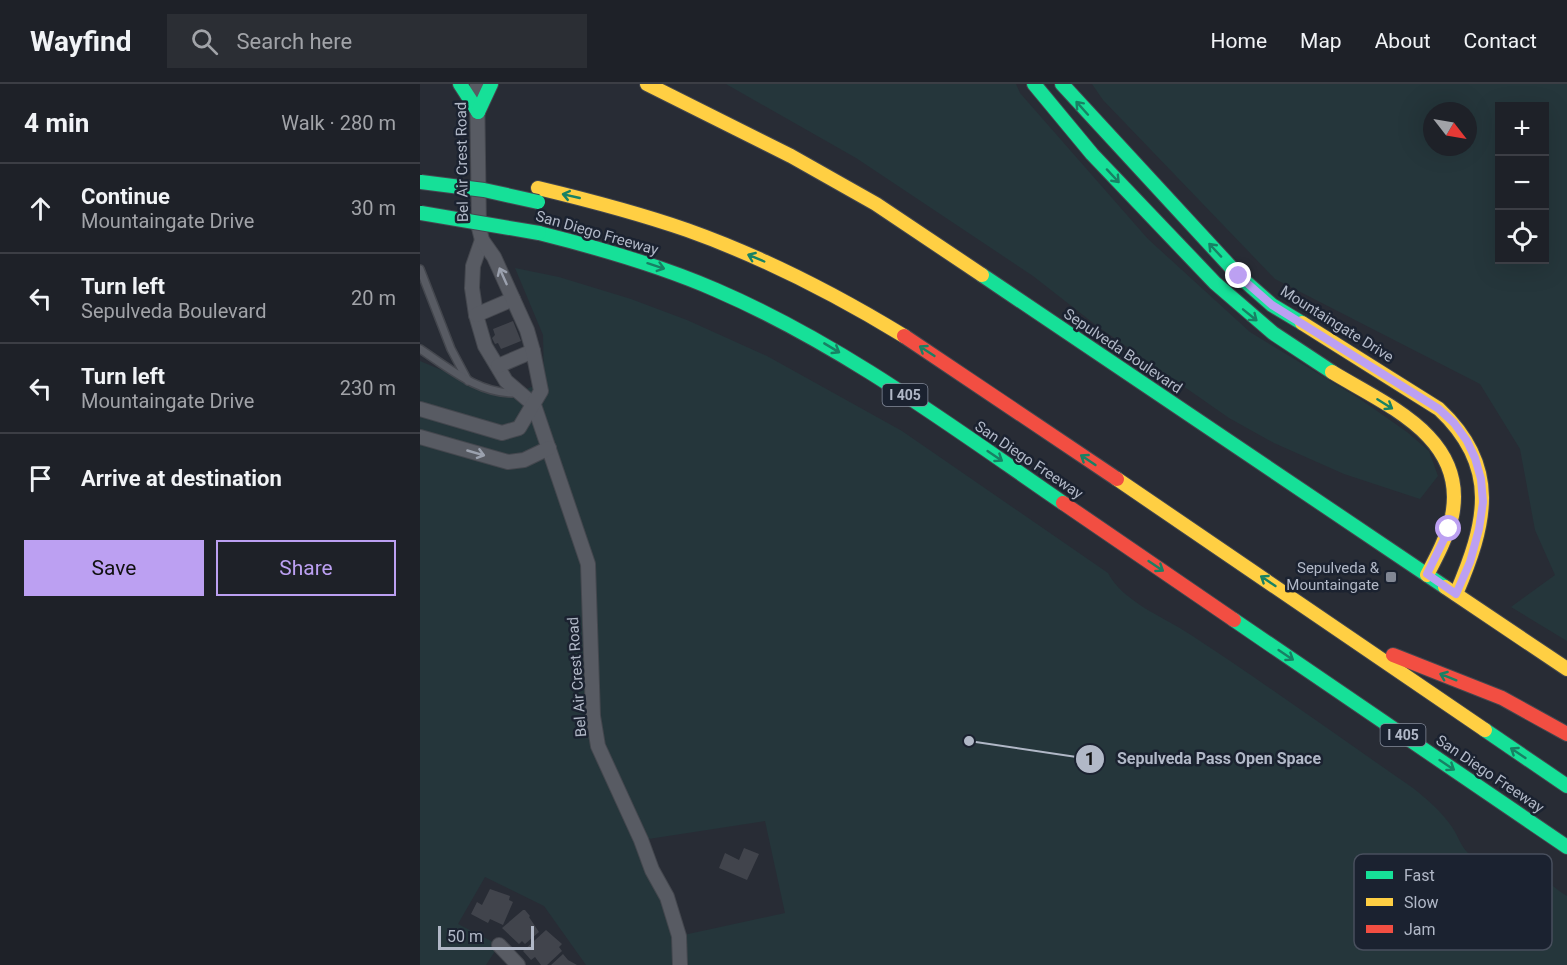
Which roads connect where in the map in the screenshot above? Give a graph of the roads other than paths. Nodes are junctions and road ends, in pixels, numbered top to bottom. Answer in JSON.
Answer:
{"nodes":[{"id":1,"x":460,"y":84,"type":"edge"},
{"id":2,"x":477,"y":84,"type":"edge"},
{"id":3,"x":491,"y":84,"type":"edge"},
{"id":4,"x":631,"y":84,"type":"edge"},
{"id":5,"x":1034,"y":84,"type":"edge"},
{"id":6,"x":1062,"y":84,"type":"edge"},
{"id":7,"x":652,"y":86,"type":"edge"},
{"id":8,"x":478,"y":112,"type":"junction"},
{"id":9,"x":421,"y":176,"type":"edge"},
{"id":10,"x":421,"y":213,"type":"edge"},
{"id":11,"x":482,"y":240,"type":"junction"},
{"id":12,"x":420,"y":269,"type":"edge"},
{"id":13,"x":765,"y":277,"type":"dead end"},
{"id":14,"x":785,"y":286,"type":"dead end"},
{"id":15,"x":805,"y":297,"type":"dead end"},
{"id":16,"x":513,"y":299,"type":"junction"},
{"id":17,"x":835,"y":312,"type":"dead end"},
{"id":18,"x":476,"y":315,"type":"junction"},
{"id":19,"x":420,"y":349,"type":"edge"},
{"id":20,"x":533,"y":351,"type":"junction"},
{"id":21,"x":498,"y":366,"type":"junction"},
{"id":22,"x":468,"y":381,"type":"junction"},
{"id":23,"x":520,"y":393,"type":"junction"},
{"id":24,"x":534,"y":405,"type":"junction"},
{"id":25,"x":420,"y":409,"type":"edge"},
{"id":26,"x":420,"y":436,"type":"edge"},
{"id":27,"x":549,"y":448,"type":"junction"},
{"id":28,"x":1108,"y":491,"type":"dead end"},
{"id":29,"x":1137,"y":494,"type":"junction"},
{"id":30,"x":1427,"y":574,"type":"junction"},
{"id":31,"x":1456,"y":594,"type":"junction"},
{"id":32,"x":1351,"y":638,"type":"junction"},
{"id":33,"x":1560,"y":662,"type":"edge"},
{"id":34,"x":1567,"y":734,"type":"edge"},
{"id":35,"x":1567,"y":786,"type":"edge"},
{"id":36,"x":1567,"y":847,"type":"edge"},
{"id":37,"x":500,"y":945,"type":"dead end"},
{"id":38,"x":518,"y":965,"type":"edge"},
{"id":39,"x":680,"y":965,"type":"edge"}],
"edges":[{"from":1,"to":8,"type":"main road"},
{"from":2,"to":8,"type":"street","name":"Bel Air Crest Road"},
{"from":3,"to":8,"type":"main road"},
{"from":4,"to":7,"type":"main road","name":"Sepulveda Boulevard"},
{"from":5,"to":30,"type":"main road","one_way":true},
{"from":31,"to":6,"type":"main road","name":"Mountaingate Drive","one_way":true},
{"from":7,"to":30,"type":"main road","name":"Sepulveda Boulevard"},
{"from":8,"to":11,"type":"street","name":"Bel Air Crest Road"},
{"from":29,"to":9,"type":"main road","name":"San Diego Freeway","one_way":true},
{"from":10,"to":36,"type":"main road","name":"San Diego Freeway","number":"I 405","one_way":true,"bridge":true},
{"from":16,"to":11,"type":"street","name":"Bel Air Crest Road","one_way":true},
{"from":11,"to":18,"type":"street","name":"Bel Air Crest Road"},
{"from":12,"to":22,"type":"lane"},
{"from":13,"to":14,"type":"main road"},
{"from":15,"to":17,"type":"main road"},
{"from":16,"to":18,"type":"street"},
{"from":16,"to":20,"type":"street","name":"Bel Air Crest Road"},
{"from":18,"to":21,"type":"street","name":"Bel Air Crest Road"},
{"from":19,"to":22,"type":"lane"},
{"from":20,"to":21,"type":"street"},
{"from":20,"to":24,"type":"street","name":"Bel Air Crest Road"},
{"from":21,"to":23,"type":"street","name":"Bel Air Crest Road"},
{"from":22,"to":23,"type":"lane"},
{"from":23,"to":24,"type":"street","name":"Bel Air Crest Road"},
{"from":24,"to":25,"type":"street","name":"Bel Air Crest Road"},
{"from":24,"to":27,"type":"street","name":"Bel Air Crest Road"},
{"from":26,"to":27,"type":"street","one_way":true},
{"from":27,"to":39,"type":"street","name":"Bel Air Crest Road"},
{"from":28,"to":29,"type":"main road"},
{"from":32,"to":29,"type":"main road","name":"San Diego Freeway","one_way":true},
{"from":30,"to":31,"type":"main road","name":"Sepulveda Boulevard"},
{"from":31,"to":33,"type":"main road","name":"Sepulveda Boulevard"},
{"from":34,"to":32,"type":"main road","one_way":true},
{"from":35,"to":32,"type":"main road","name":"San Diego Freeway","one_way":true},
{"from":37,"to":38,"type":"street"}]}
